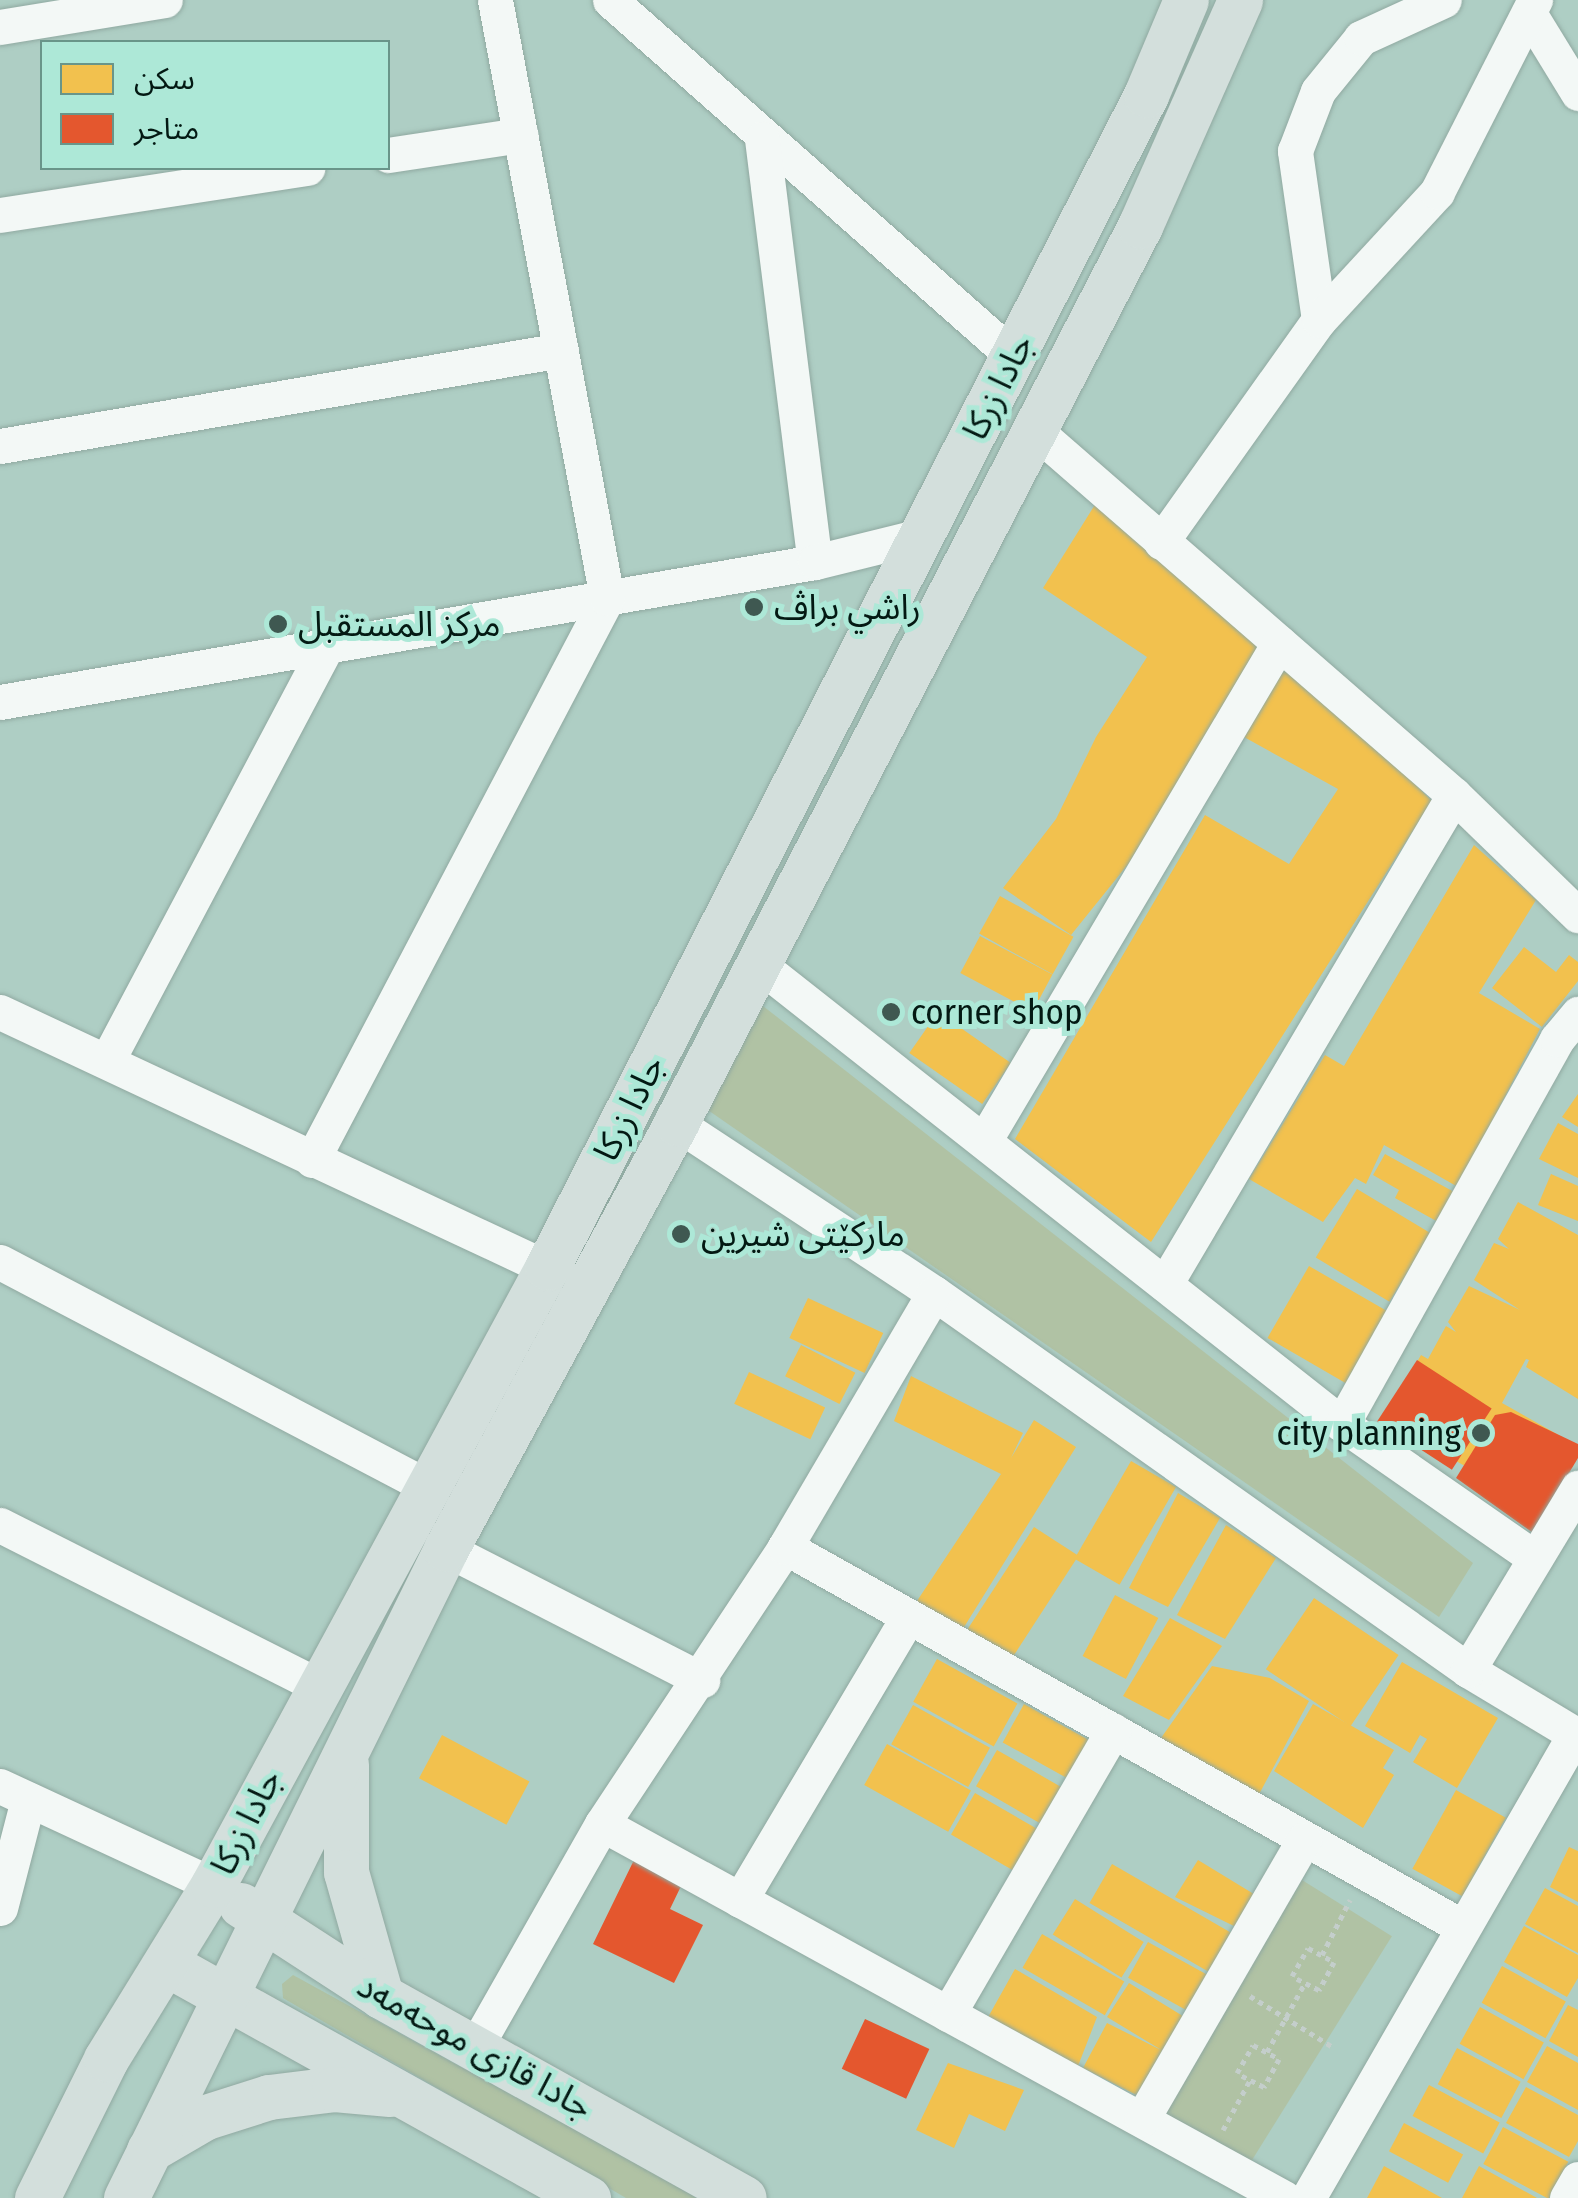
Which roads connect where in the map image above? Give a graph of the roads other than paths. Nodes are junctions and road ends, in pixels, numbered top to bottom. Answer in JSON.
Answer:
{"nodes":[{"id":1,"x":165,"y":0,"type":"edge"},
{"id":2,"x":495,"y":0,"type":"edge"},
{"id":3,"x":610,"y":0,"type":"edge"},
{"id":4,"x":1186,"y":0,"type":"edge"},
{"id":5,"x":1240,"y":0,"type":"edge"},
{"id":6,"x":1444,"y":0,"type":"edge"},
{"id":7,"x":1532,"y":6,"type":"edge"},
{"id":8,"x":0,"y":28,"type":"edge"},
{"id":9,"x":1578,"y":94,"type":"edge"},
{"id":10,"x":520,"y":135,"type":"junction"},
{"id":11,"x":762,"y":138,"type":"junction"},
{"id":12,"x":390,"y":155,"type":"edge"},
{"id":13,"x":295,"y":170,"type":"edge"},
{"id":14,"x":0,"y":214,"type":"edge"},
{"id":15,"x":1318,"y":320,"type":"junction"},
{"id":16,"x":561,"y":350,"type":"junction"},
{"id":17,"x":1014,"y":356,"type":"junction"},
{"id":18,"x":1031,"y":428,"type":"junction"},
{"id":19,"x":0,"y":446,"type":"edge"},
{"id":20,"x":924,"y":535,"type":"junction"},
{"id":21,"x":1161,"y":542,"type":"junction"},
{"id":22,"x":814,"y":562,"type":"junction"},
{"id":23,"x":607,"y":598,"type":"junction"},
{"id":24,"x":1279,"y":643,"type":"junction"},
{"id":25,"x":326,"y":646,"type":"junction"},
{"id":26,"x":0,"y":702,"type":"edge"},
{"id":27,"x":1454,"y":796,"type":"junction"},
{"id":28,"x":1578,"y":915,"type":"edge"},
{"id":29,"x":757,"y":964,"type":"junction"},
{"id":30,"x":0,"y":1012,"type":"edge"},
{"id":31,"x":1578,"y":1014,"type":"edge"},
{"id":32,"x":108,"y":1060,"type":"junction"},
{"id":33,"x":676,"y":1123,"type":"junction"},
{"id":34,"x":984,"y":1141,"type":"junction"},
{"id":35,"x":312,"y":1160,"type":"junction"},
{"id":36,"x":0,"y":1262,"type":"edge"},
{"id":37,"x":547,"y":1268,"type":"junction"},
{"id":38,"x":1165,"y":1284,"type":"junction"},
{"id":39,"x":934,"y":1293,"type":"junction"},
{"id":40,"x":1342,"y":1424,"type":"junction"},
{"id":41,"x":425,"y":1485,"type":"junction"},
{"id":42,"x":1578,"y":1488,"type":"edge"},
{"id":43,"x":0,"y":1525,"type":"edge"},
{"id":44,"x":785,"y":1547,"type":"junction"},
{"id":45,"x":446,"y":1549,"type":"junction"},
{"id":46,"x":1535,"y":1558,"type":"junction"},
{"id":47,"x":908,"y":1617,"type":"junction"},
{"id":48,"x":1468,"y":1670,"type":"junction"},
{"id":49,"x":702,"y":1680,"type":"junction"},
{"id":50,"x":316,"y":1685,"type":"junction"},
{"id":51,"x":1114,"y":1731,"type":"junction"},
{"id":52,"x":1576,"y":1735,"type":"edge"},
{"id":53,"x":348,"y":1743,"type":"junction"},
{"id":54,"x":14,"y":1793,"type":"edge"},
{"id":55,"x":602,"y":1824,"type":"junction"},
{"id":56,"x":1304,"y":1838,"type":"junction"},
{"id":57,"x":213,"y":1885,"type":"junction"},
{"id":58,"x":740,"y":1900,"type":"junction"},
{"id":59,"x":0,"y":1908,"type":"edge"},
{"id":60,"x":263,"y":1920,"type":"junction"},
{"id":61,"x":1462,"y":1926,"type":"junction"},
{"id":62,"x":321,"y":1959,"type":"junction"},
{"id":63,"x":167,"y":1964,"type":"junction"},
{"id":64,"x":227,"y":1992,"type":"junction"},
{"id":65,"x":380,"y":1996,"type":"junction"},
{"id":66,"x":948,"y":2014,"type":"junction"},
{"id":67,"x":275,"y":2021,"type":"junction"},
{"id":68,"x":477,"y":2044,"type":"junction"},
{"id":69,"x":400,"y":2095,"type":"junction"},
{"id":70,"x":1142,"y":2118,"type":"junction"},
{"id":71,"x":150,"y":2150,"type":"junction"},
{"id":72,"x":1578,"y":2179,"type":"edge"},
{"id":73,"x":37,"y":2198,"type":"edge"},
{"id":74,"x":126,"y":2198,"type":"edge"},
{"id":75,"x":588,"y":2198,"type":"edge"},
{"id":76,"x":744,"y":2198,"type":"edge"},
{"id":77,"x":1284,"y":2198,"type":"edge"},
{"id":78,"x":1308,"y":2198,"type":"edge"},
{"id":79,"x":1568,"y":2198,"type":"edge"}],
"edges":[{"from":1,"to":8,"type":"street"},
{"from":2,"to":10,"type":"street"},
{"from":3,"to":11,"type":"street"},
{"from":4,"to":17,"type":"main road","name":"جادا زرکا"},
{"from":5,"to":18,"type":"main road","name":"جادا زرکا"},
{"from":6,"to":15,"type":"street"},
{"from":7,"to":9,"type":"street"},
{"from":7,"to":15,"type":"street"},
{"from":10,"to":12,"type":"street"},
{"from":10,"to":16,"type":"street"},
{"from":11,"to":17,"type":"street"},
{"from":11,"to":22,"type":"street"},
{"from":13,"to":14,"type":"street"},
{"from":15,"to":21,"type":"street"},
{"from":16,"to":19,"type":"street"},
{"from":16,"to":23,"type":"street"},
{"from":17,"to":20,"type":"main road","name":"جادا زرکا"},
{"from":18,"to":21,"type":"street"},
{"from":18,"to":29,"type":"main road","name":"جادا زرکا"},
{"from":20,"to":22,"type":"street"},
{"from":20,"to":37,"type":"main road","name":"جادا زرکا"},
{"from":21,"to":24,"type":"street"},
{"from":22,"to":23,"type":"street"},
{"from":23,"to":25,"type":"street"},
{"from":23,"to":35,"type":"street"},
{"from":24,"to":27,"type":"street"},
{"from":24,"to":34,"type":"street"},
{"from":25,"to":26,"type":"street"},
{"from":25,"to":32,"type":"street"},
{"from":27,"to":28,"type":"street"},
{"from":27,"to":38,"type":"street"},
{"from":29,"to":33,"type":"main road","name":"جادا زرکا"},
{"from":29,"to":34,"type":"street"},
{"from":30,"to":32,"type":"street"},
{"from":31,"to":40,"type":"street"},
{"from":32,"to":35,"type":"street"},
{"from":33,"to":39,"type":"street"},
{"from":33,"to":45,"type":"main road","name":"جادا زرکا"},
{"from":34,"to":38,"type":"street"},
{"from":35,"to":37,"type":"street"},
{"from":36,"to":41,"type":"street"},
{"from":37,"to":41,"type":"main road","name":"جادا زرکا"},
{"from":38,"to":40,"type":"street"},
{"from":39,"to":44,"type":"street"},
{"from":39,"to":48,"type":"street"},
{"from":40,"to":46,"type":"street"},
{"from":41,"to":50,"type":"main road","name":"جادا زرکا"},
{"from":42,"to":46,"type":"street"},
{"from":43,"to":50,"type":"street"},
{"from":44,"to":47,"type":"street"},
{"from":44,"to":49,"type":"street"},
{"from":45,"to":49,"type":"street"},
{"from":45,"to":53,"type":"main road","name":"جادا زرکا"},
{"from":46,"to":48,"type":"street"},
{"from":47,"to":51,"type":"street"},
{"from":47,"to":58,"type":"street"},
{"from":48,"to":52,"type":"street"},
{"from":49,"to":55,"type":"street"},
{"from":50,"to":57,"type":"main road","name":"جادا زرکا"},
{"from":51,"to":56,"type":"street"},
{"from":51,"to":66,"type":"street"},
{"from":52,"to":61,"type":"street"},
{"from":53,"to":60,"type":"main road","name":"جادا زرکا"},
{"from":53,"to":65,"type":"main road"},
{"from":54,"to":57,"type":"street"},
{"from":54,"to":59,"type":"street"},
{"from":55,"to":58,"type":"street"},
{"from":55,"to":68,"type":"street"},
{"from":56,"to":61,"type":"street"},
{"from":56,"to":70,"type":"street"},
{"from":57,"to":60,"type":"main road","name":"جادا قازی موحەمەد"},
{"from":57,"to":63,"type":"main road","name":"جادا زرکا"},
{"from":58,"to":66,"type":"street"},
{"from":60,"to":62,"type":"main road","name":"جادا قازی موحەمەد"},
{"from":60,"to":64,"type":"main road","name":"جادا زرکا"},
{"from":61,"to":78,"type":"street"},
{"from":62,"to":65,"type":"main road","name":"جادا قازی موحەمەد"},
{"from":62,"to":67,"type":"main road"},
{"from":63,"to":64,"type":"main road"},
{"from":63,"to":73,"type":"main road","name":"جادا زرکا"},
{"from":64,"to":67,"type":"main road"},
{"from":64,"to":71,"type":"main road","name":"جادا زرکا"},
{"from":65,"to":68,"type":"main road","name":"جادا قازی موحەمەد"},
{"from":66,"to":70,"type":"street"},
{"from":67,"to":69,"type":"main road"},
{"from":68,"to":76,"type":"main road","name":"جادا قازی موحەمەد"},
{"from":69,"to":71,"type":"main road"},
{"from":69,"to":75,"type":"main road"},
{"from":70,"to":77,"type":"street"},
{"from":71,"to":74,"type":"main road","name":"جادا زرکا"},
{"from":72,"to":79,"type":"street"}]}
